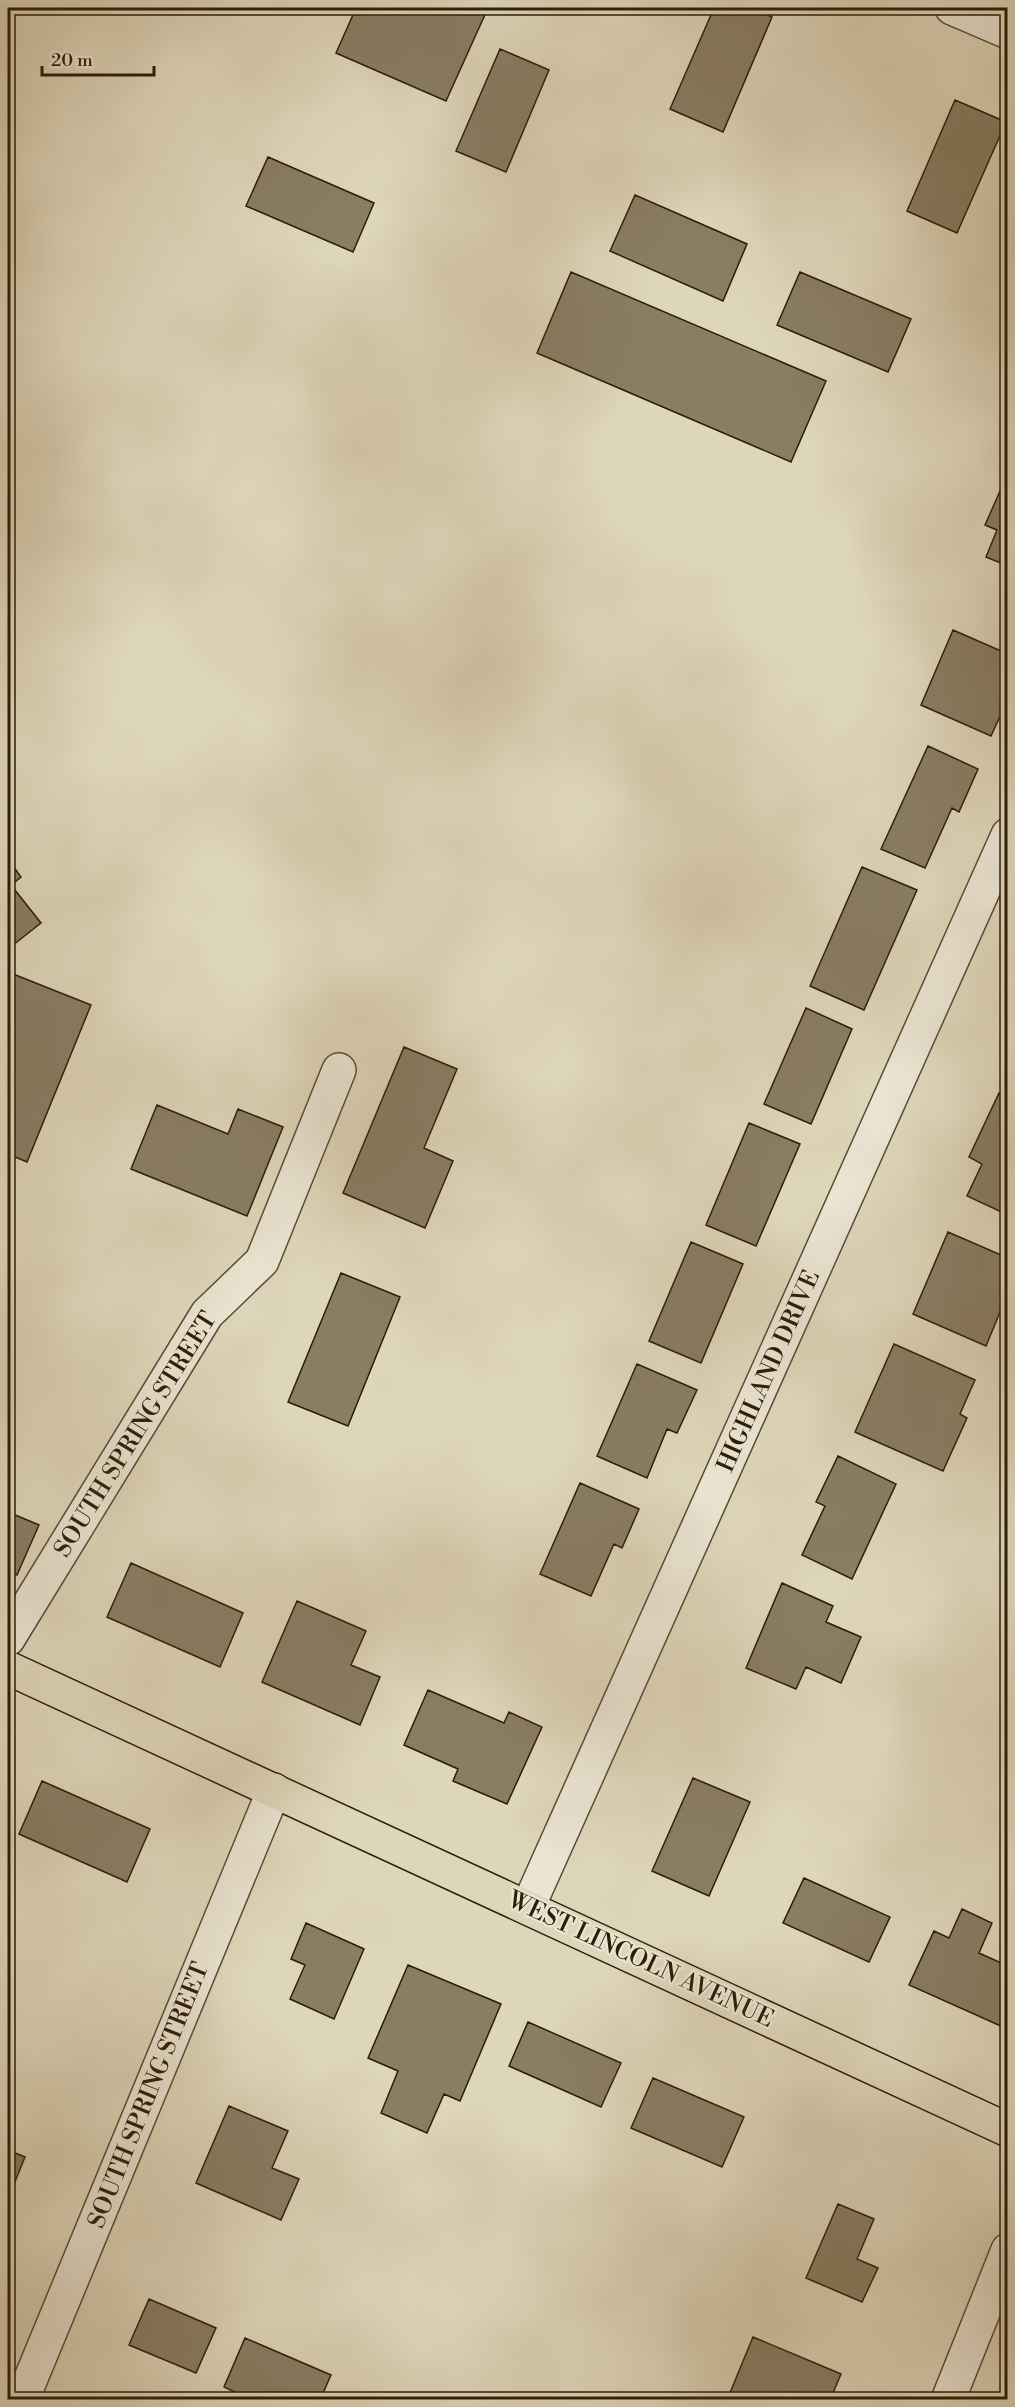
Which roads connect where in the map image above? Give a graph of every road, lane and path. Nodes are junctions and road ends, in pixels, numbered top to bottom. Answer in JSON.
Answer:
{"nodes":[{"id":1,"x":952,"y":8,"type":"edge"},
{"id":2,"x":1008,"y":32,"type":"edge"},
{"id":3,"x":1008,"y":835,"type":"edge"},
{"id":4,"x":339,"y":1071,"type":"dead end"},
{"id":5,"x":8,"y":1639,"type":"edge"},
{"id":6,"x":8,"y":1668,"type":"edge"},
{"id":7,"x":274,"y":1790,"type":"junction"},
{"id":8,"x":528,"y":1906,"type":"junction"},
{"id":9,"x":1008,"y":2130,"type":"edge"},
{"id":10,"x":1008,"y":2250,"type":"edge"},
{"id":11,"x":29,"y":2397,"type":"edge"},
{"id":12,"x":948,"y":2400,"type":"edge"}],
"edges":[{"from":1,"to":2,"type":"street"},
{"from":3,"to":8,"type":"street","name":"HIGHLAND DRIVE"},
{"from":4,"to":5,"type":"street","name":"SOUTH SPRING STREET"},
{"from":6,"to":7,"type":"main road","name":"WEST LINCOLN AVENUE"},
{"from":7,"to":8,"type":"main road","name":"WEST LINCOLN AVENUE"},
{"from":7,"to":11,"type":"street","name":"SOUTH SPRING STREET"},
{"from":8,"to":9,"type":"main road","name":"WEST LINCOLN AVENUE"},
{"from":10,"to":12,"type":"street"}]}
